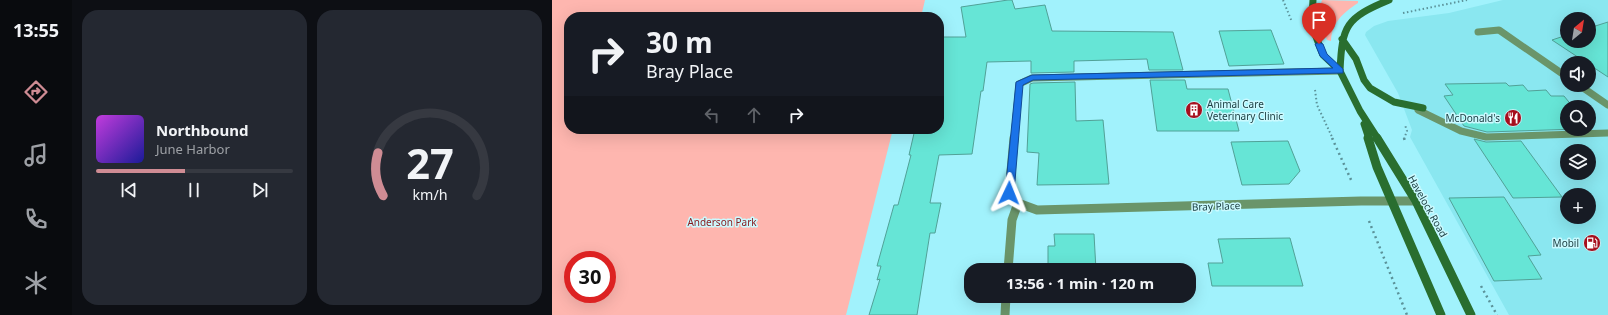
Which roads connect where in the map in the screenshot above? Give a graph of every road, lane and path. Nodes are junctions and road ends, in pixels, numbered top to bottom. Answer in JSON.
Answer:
{"nodes":[{"id":1,"x":1313,"y":0,"type":"edge"},
{"id":2,"x":1389,"y":0,"type":"edge"},
{"id":3,"x":1478,"y":32,"type":"dead end"},
{"id":4,"x":1342,"y":39,"type":"junction"},
{"id":5,"x":1340,"y":71,"type":"junction"},
{"id":6,"x":1311,"y":72,"type":"junction"},
{"id":7,"x":1560,"y":72,"type":"edge"},
{"id":8,"x":1589,"y":92,"type":"edge"},
{"id":9,"x":1608,"y":105,"type":"edge"},
{"id":10,"x":1421,"y":109,"type":"joint"},
{"id":11,"x":1360,"y":112,"type":"junction"},
{"id":12,"x":1608,"y":133,"type":"edge"},
{"id":13,"x":1360,"y":201,"type":"junction"},
{"id":14,"x":1392,"y":201,"type":"junction"},
{"id":15,"x":1416,"y":201,"type":"junction"},
{"id":16,"x":1018,"y":203,"type":"junction"},
{"id":17,"x":1009,"y":263,"type":"edge"},
{"id":18,"x":1006,"y":303,"type":"edge"},
{"id":19,"x":1005,"y":315,"type":"edge"},
{"id":20,"x":1407,"y":315,"type":"edge"},
{"id":21,"x":1441,"y":315,"type":"edge"},
{"id":22,"x":1471,"y":315,"type":"edge"}],
"edges":[{"from":1,"to":5,"type":"main road","name":"Havelock Road"},
{"from":2,"to":4,"type":"main road","name":"Havelock Road"},
{"from":3,"to":7,"type":"street"},
{"from":4,"to":5,"type":"main road","name":"Havelock Road"},
{"from":4,"to":10,"type":"main road"},
{"from":5,"to":6,"type":"street"},
{"from":5,"to":11,"type":"main road","name":"Havelock Road"},
{"from":6,"to":13,"type":"path"},
{"from":6,"to":16,"type":"street"},
{"from":8,"to":9,"type":"street"},
{"from":10,"to":12,"type":"street"},
{"from":11,"to":14,"type":"main road","name":"Havelock Road"},
{"from":11,"to":15,"type":"main road","name":"Havelock Road"},
{"from":13,"to":14,"type":"street","name":"Bray Place"},
{"from":13,"to":16,"type":"street","name":"Bray Place"},
{"from":13,"to":20,"type":"path"},
{"from":14,"to":15,"type":"street","name":"Bray Place"},
{"from":14,"to":21,"type":"main road","name":"Havelock Road"},
{"from":15,"to":22,"type":"main road","name":"Havelock Road"},
{"from":16,"to":17,"type":"street"},
{"from":18,"to":19,"type":"street"}]}
